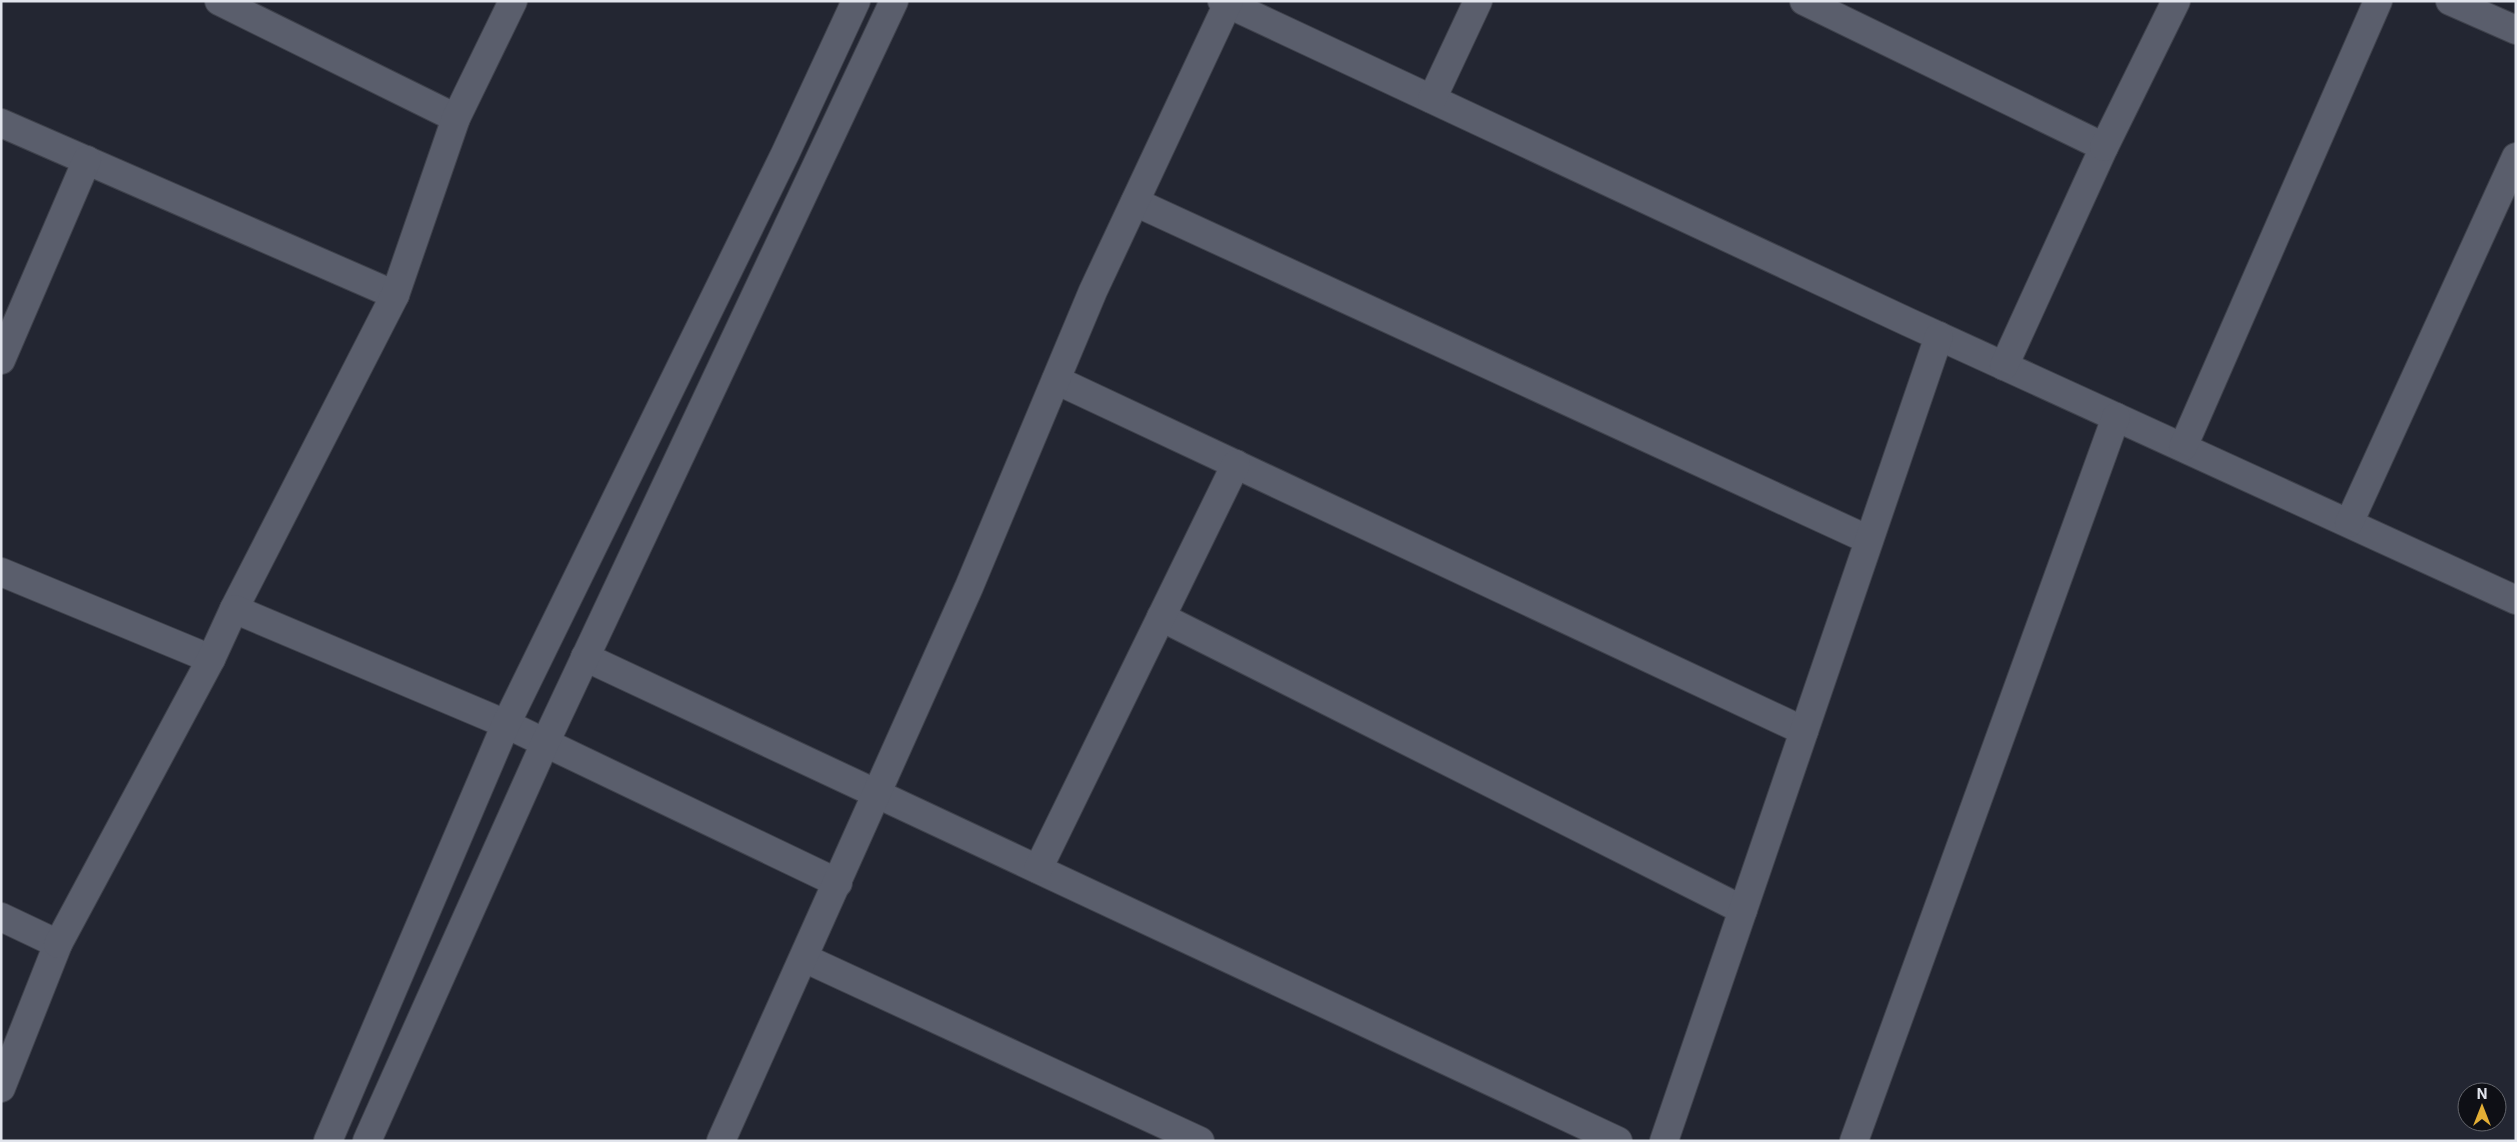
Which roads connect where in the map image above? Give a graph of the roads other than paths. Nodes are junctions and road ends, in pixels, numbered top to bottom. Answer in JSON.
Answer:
{"nodes":[{"id":1,"x":219,"y":1,"type":"edge"},
{"id":2,"x":512,"y":1,"type":"edge"},
{"id":3,"x":856,"y":1,"type":"edge"},
{"id":4,"x":894,"y":1,"type":"edge"},
{"id":5,"x":1478,"y":1,"type":"edge"},
{"id":6,"x":1804,"y":1,"type":"edge"},
{"id":7,"x":2176,"y":1,"type":"edge"},
{"id":8,"x":2378,"y":1,"type":"edge"},
{"id":9,"x":2450,"y":1,"type":"edge"},
{"id":10,"x":1226,"y":2,"type":"edge"},
{"id":11,"x":2516,"y":30,"type":"edge"},
{"id":12,"x":1432,"y":99,"type":"junction"},
{"id":13,"x":456,"y":118,"type":"junction"},
{"id":14,"x":1,"y":123,"type":"edge"},
{"id":15,"x":2104,"y":147,"type":"junction"},
{"id":16,"x":2516,"y":158,"type":"edge"},
{"id":17,"x":87,"y":160,"type":"junction"},
{"id":18,"x":1135,"y":202,"type":"junction"},
{"id":19,"x":395,"y":295,"type":"junction"},
{"id":20,"x":1939,"y":336,"type":"junction"},
{"id":21,"x":1,"y":360,"type":"edge"},
{"id":22,"x":2004,"y":366,"type":"junction"},
{"id":23,"x":1056,"y":380,"type":"junction"},
{"id":24,"x":2116,"y":417,"type":"junction"},
{"id":25,"x":2183,"y":448,"type":"junction"},
{"id":26,"x":1236,"y":464,"type":"junction"},
{"id":27,"x":2348,"y":523,"type":"junction"},
{"id":28,"x":1870,"y":540,"type":"junction"},
{"id":29,"x":1,"y":572,"type":"edge"},
{"id":30,"x":2516,"y":600,"type":"edge"},
{"id":31,"x":234,"y":609,"type":"junction"},
{"id":32,"x":1161,"y":617,"type":"junction"},
{"id":33,"x":585,"y":657,"type":"junction"},
{"id":34,"x":211,"y":660,"type":"junction"},
{"id":35,"x":506,"y":724,"type":"junction"},
{"id":36,"x":1804,"y":731,"type":"junction"},
{"id":37,"x":545,"y":743,"type":"junction"},
{"id":38,"x":877,"y":794,"type":"junction"},
{"id":39,"x":1038,"y":869,"type":"junction"},
{"id":40,"x":838,"y":883,"type":"junction"},
{"id":41,"x":1743,"y":910,"type":"junction"},
{"id":42,"x":1,"y":918,"type":"edge"},
{"id":43,"x":58,"y":944,"type":"junction"},
{"id":44,"x":804,"y":958,"type":"junction"},
{"id":45,"x":1,"y":1088,"type":"edge"},
{"id":46,"x":328,"y":1141,"type":"edge"},
{"id":47,"x":367,"y":1141,"type":"edge"},
{"id":48,"x":721,"y":1141,"type":"edge"},
{"id":49,"x":1200,"y":1141,"type":"edge"},
{"id":50,"x":1618,"y":1141,"type":"edge"},
{"id":51,"x":1664,"y":1141,"type":"edge"},
{"id":52,"x":1854,"y":1141,"type":"edge"}],
"edges":[{"from":1,"to":13,"type":"street"},
{"from":2,"to":13,"type":"street"},
{"from":3,"to":35,"type":"street"},
{"from":4,"to":33,"type":"street"},
{"from":5,"to":12,"type":"street"},
{"from":6,"to":15,"type":"street"},
{"from":7,"to":15,"type":"street"},
{"from":8,"to":25,"type":"street"},
{"from":9,"to":11,"type":"street"},
{"from":10,"to":12,"type":"street"},
{"from":10,"to":18,"type":"street"},
{"from":12,"to":20,"type":"street"},
{"from":13,"to":19,"type":"street"},
{"from":14,"to":17,"type":"street"},
{"from":15,"to":22,"type":"street"},
{"from":16,"to":27,"type":"street"},
{"from":17,"to":19,"type":"street"},
{"from":17,"to":21,"type":"street"},
{"from":18,"to":23,"type":"street"},
{"from":18,"to":28,"type":"street"},
{"from":19,"to":31,"type":"street"},
{"from":20,"to":22,"type":"street"},
{"from":20,"to":28,"type":"street"},
{"from":22,"to":24,"type":"street"},
{"from":23,"to":26,"type":"street"},
{"from":23,"to":38,"type":"street"},
{"from":24,"to":25,"type":"street"},
{"from":24,"to":52,"type":"street"},
{"from":25,"to":27,"type":"street"},
{"from":26,"to":32,"type":"street"},
{"from":26,"to":36,"type":"street"},
{"from":27,"to":30,"type":"street"},
{"from":28,"to":36,"type":"street"},
{"from":29,"to":34,"type":"street"},
{"from":31,"to":34,"type":"street"},
{"from":31,"to":35,"type":"street"},
{"from":32,"to":39,"type":"street"},
{"from":32,"to":41,"type":"street"},
{"from":33,"to":37,"type":"street"},
{"from":33,"to":38,"type":"street"},
{"from":34,"to":43,"type":"street"},
{"from":35,"to":37,"type":"street"},
{"from":35,"to":46,"type":"street"},
{"from":36,"to":41,"type":"street"},
{"from":37,"to":40,"type":"street"},
{"from":37,"to":47,"type":"street"},
{"from":38,"to":39,"type":"street"},
{"from":38,"to":40,"type":"street"},
{"from":39,"to":50,"type":"street"},
{"from":40,"to":44,"type":"street"},
{"from":41,"to":51,"type":"street"},
{"from":42,"to":43,"type":"street"},
{"from":43,"to":45,"type":"street"},
{"from":44,"to":48,"type":"street"},
{"from":44,"to":49,"type":"street"}]}
